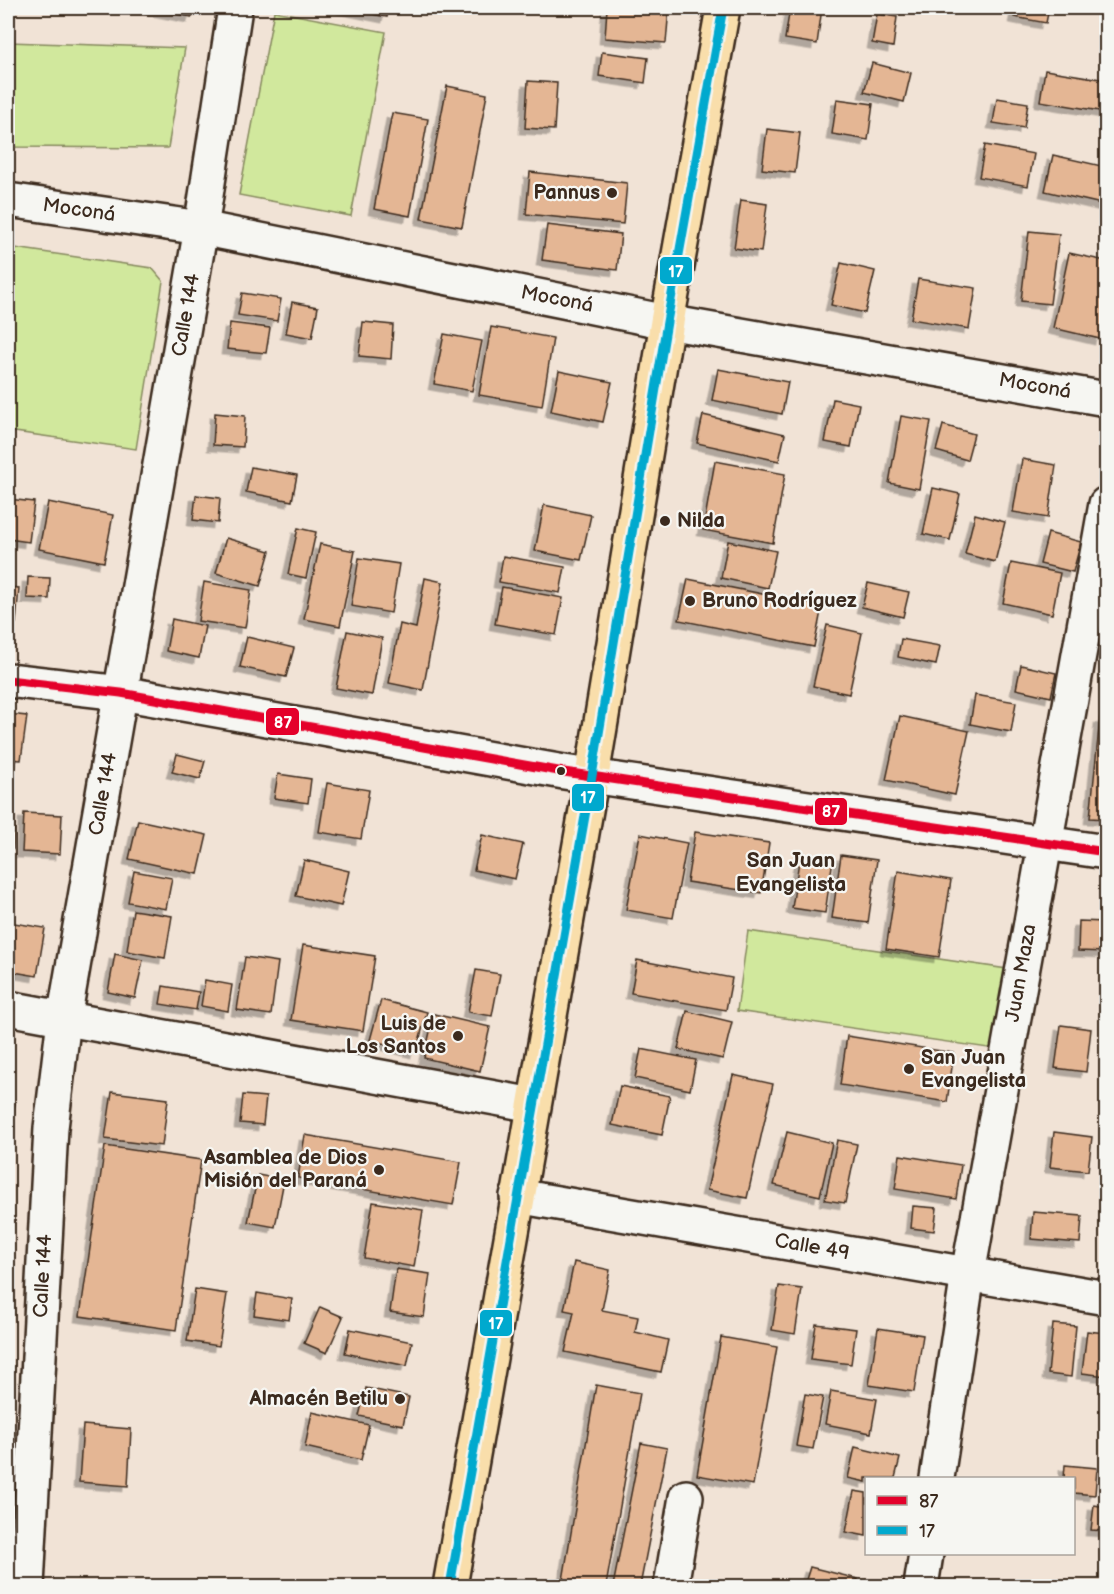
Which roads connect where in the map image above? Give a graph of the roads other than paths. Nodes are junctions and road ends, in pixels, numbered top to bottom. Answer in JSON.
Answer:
{"nodes":[{"id":1,"x":235,"y":8,"type":"edge"},
{"id":2,"x":723,"y":8,"type":"edge"},
{"id":3,"x":8,"y":200,"type":"edge"},
{"id":4,"x":201,"y":228,"type":"junction"},
{"id":5,"x":667,"y":321,"type":"junction"},
{"id":6,"x":1107,"y":399,"type":"edge"},
{"id":7,"x":1107,"y":504,"type":"edge"},
{"id":8,"x":8,"y":680,"type":"edge"},
{"id":9,"x":121,"y":693,"type":"junction"},
{"id":10,"x":592,"y":777,"type":"junction"},
{"id":11,"x":1045,"y":842,"type":"junction"},
{"id":12,"x":1107,"y":852,"type":"edge"},
{"id":13,"x":8,"y":1008,"type":"edge"},
{"id":14,"x":64,"y":1019,"type":"junction"},
{"id":15,"x":533,"y":1105,"type":"junction"},
{"id":16,"x":518,"y":1196,"type":"junction"},
{"id":17,"x":968,"y":1274,"type":"junction"},
{"id":18,"x":1107,"y":1298,"type":"edge"},
{"id":19,"x":937,"y":1477,"type":"edge"},
{"id":20,"x":686,"y":1497,"type":"dead end"},
{"id":21,"x":926,"y":1555,"type":"edge"},
{"id":22,"x":27,"y":1587,"type":"edge"},
{"id":23,"x":450,"y":1587,"type":"edge"},
{"id":24,"x":671,"y":1587,"type":"edge"},
{"id":25,"x":921,"y":1587,"type":"edge"}],
"edges":[{"from":1,"to":4,"type":"street","name":"Calle 144"},
{"from":2,"to":5,"type":"main road"},
{"from":3,"to":4,"type":"street","name":"Moconá"},
{"from":4,"to":5,"type":"street","name":"Moconá"},
{"from":4,"to":9,"type":"street","name":"Calle 144"},
{"from":5,"to":6,"type":"street","name":"Moconá"},
{"from":5,"to":10,"type":"main road"},
{"from":7,"to":11,"type":"street","name":"Juan Maza"},
{"from":8,"to":9,"type":"street"},
{"from":9,"to":10,"type":"street"},
{"from":9,"to":14,"type":"street","name":"Calle 144"},
{"from":10,"to":11,"type":"street"},
{"from":10,"to":15,"type":"main road"},
{"from":11,"to":12,"type":"street"},
{"from":11,"to":17,"type":"street","name":"Juan Maza"},
{"from":13,"to":14,"type":"street"},
{"from":14,"to":15,"type":"street"},
{"from":14,"to":22,"type":"street","name":"Calle 144"},
{"from":15,"to":16,"type":"main road"},
{"from":16,"to":17,"type":"street","name":"Calle 49"},
{"from":16,"to":23,"type":"main road"},
{"from":17,"to":18,"type":"street","name":"Calle 49"},
{"from":17,"to":19,"type":"street","name":"Juan Maza"},
{"from":20,"to":24,"type":"street"},
{"from":21,"to":25,"type":"street"}]}
